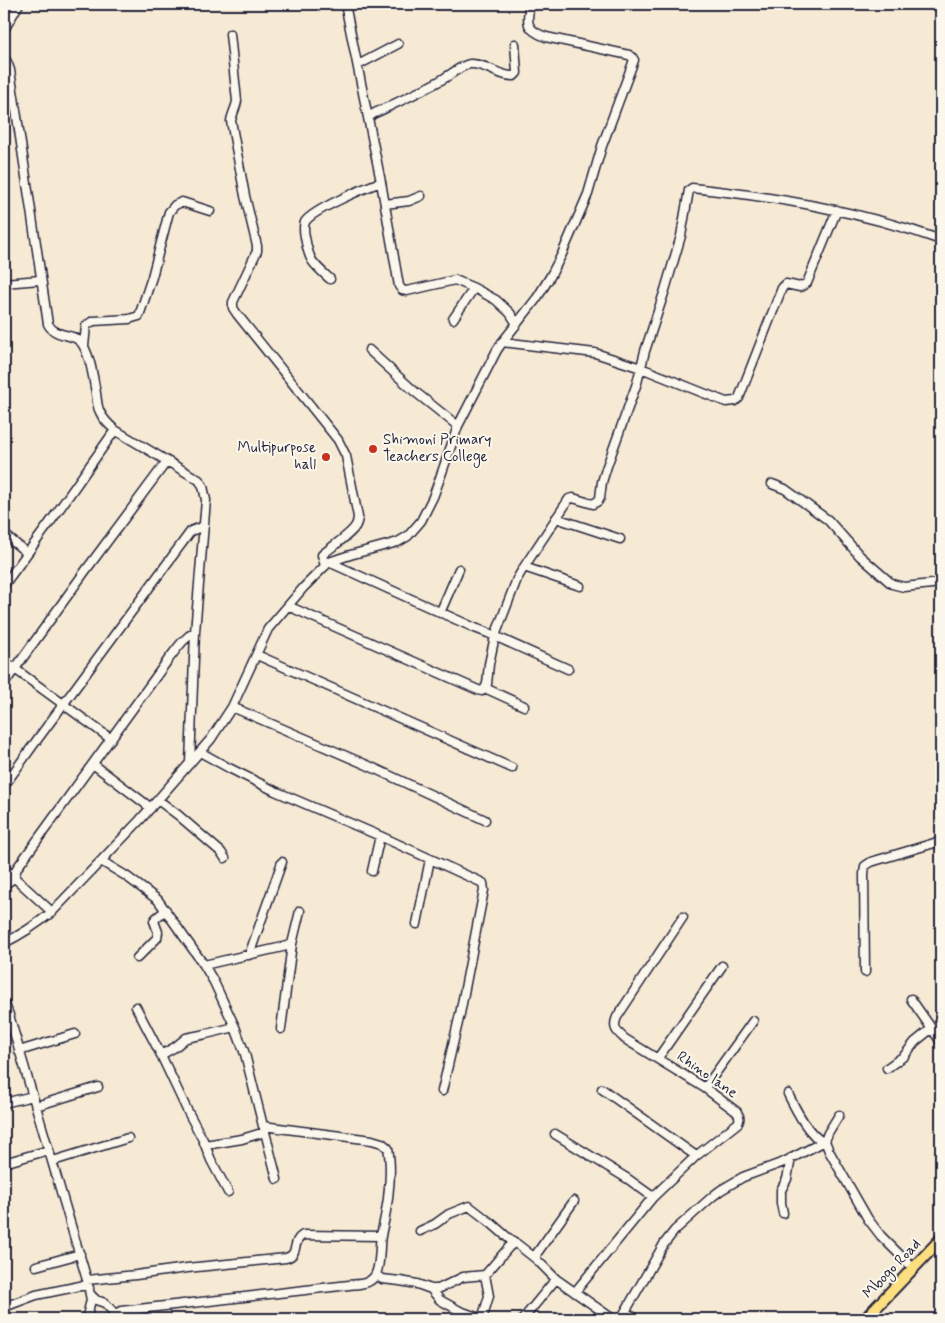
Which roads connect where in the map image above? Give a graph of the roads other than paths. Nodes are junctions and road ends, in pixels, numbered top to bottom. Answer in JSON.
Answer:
{"nodes":[{"id":1,"x":19,"y":4,"type":"edge"},
{"id":2,"x":345,"y":4,"type":"edge"},
{"id":3,"x":530,"y":4,"type":"edge"},
{"id":4,"x":4,"y":30,"type":"edge"},
{"id":5,"x":230,"y":34,"type":"dead end"},
{"id":6,"x":398,"y":44,"type":"dead end"},
{"id":7,"x":515,"y":44,"type":"dead end"},
{"id":8,"x":4,"y":58,"type":"edge"},
{"id":9,"x":358,"y":65,"type":"junction"},
{"id":10,"x":368,"y":118,"type":"junction"},
{"id":11,"x":381,"y":182,"type":"junction"},
{"id":12,"x":421,"y":196,"type":"dead end"},
{"id":13,"x":385,"y":204,"type":"junction"},
{"id":14,"x":837,"y":210,"type":"junction"},
{"id":15,"x":210,"y":211,"type":"dead end"},
{"id":16,"x":941,"y":240,"type":"edge"},
{"id":17,"x":330,"y":279,"type":"dead end"},
{"id":18,"x":40,"y":280,"type":"junction"},
{"id":19,"x":4,"y":283,"type":"edge"},
{"id":20,"x":474,"y":288,"type":"junction"},
{"id":21,"x":453,"y":319,"type":"dead end"},
{"id":22,"x":516,"y":324,"type":"junction"},
{"id":23,"x":502,"y":342,"type":"junction"},
{"id":24,"x":84,"y":346,"type":"junction"},
{"id":25,"x":369,"y":350,"type":"dead end"},
{"id":26,"x":641,"y":368,"type":"junction"},
{"id":27,"x":458,"y":426,"type":"junction"},
{"id":28,"x":115,"y":430,"type":"junction"},
{"id":29,"x":168,"y":460,"type":"junction"},
{"id":30,"x":772,"y":484,"type":"dead end"},
{"id":31,"x":556,"y":518,"type":"junction"},
{"id":32,"x":204,"y":526,"type":"junction"},
{"id":33,"x":4,"y":534,"type":"edge"},
{"id":34,"x":620,"y":539,"type":"dead end"},
{"id":35,"x":27,"y":553,"type":"junction"},
{"id":36,"x":327,"y":564,"type":"junction"},
{"id":37,"x":524,"y":567,"type":"junction"},
{"id":38,"x":459,"y":569,"type":"dead end"},
{"id":39,"x":941,"y":582,"type":"edge"},
{"id":40,"x":4,"y":584,"type":"edge"},
{"id":41,"x":580,"y":586,"type":"dead end"},
{"id":42,"x":288,"y":606,"type":"junction"},
{"id":43,"x":440,"y":613,"type":"junction"},
{"id":44,"x":195,"y":632,"type":"junction"},
{"id":45,"x":495,"y":636,"type":"junction"},
{"id":46,"x":256,"y":655,"type":"junction"},
{"id":47,"x":4,"y":661,"type":"edge"},
{"id":48,"x":15,"y":669,"type":"junction"},
{"id":49,"x":568,"y":669,"type":"dead end"},
{"id":50,"x":4,"y":684,"type":"edge"},
{"id":51,"x":485,"y":688,"type":"junction"},
{"id":52,"x":63,"y":704,"type":"junction"},
{"id":53,"x":524,"y":706,"type":"dead end"},
{"id":54,"x":232,"y":707,"type":"junction"},
{"id":55,"x":111,"y":739,"type":"junction"},
{"id":56,"x":200,"y":752,"type":"junction"},
{"id":57,"x":190,"y":763,"type":"junction"},
{"id":58,"x":93,"y":764,"type":"junction"},
{"id":59,"x":512,"y":768,"type":"dead end"},
{"id":60,"x":4,"y":786,"type":"edge"},
{"id":61,"x":158,"y":800,"type":"junction"},
{"id":62,"x":151,"y":808,"type":"junction"},
{"id":63,"x":485,"y":820,"type":"dead end"},
{"id":64,"x":380,"y":836,"type":"junction"},
{"id":65,"x":941,"y":841,"type":"edge"},
{"id":66,"x":225,"y":858,"type":"dead end"},
{"id":67,"x":430,"y":859,"type":"junction"},
{"id":68,"x":101,"y":861,"type":"junction"},
{"id":69,"x":282,"y":862,"type":"dead end"},
{"id":70,"x":4,"y":868,"type":"edge"},
{"id":71,"x":372,"y":871,"type":"dead end"},
{"id":72,"x":14,"y":878,"type":"junction"},
{"id":73,"x":4,"y":885,"type":"edge"},
{"id":74,"x":166,"y":910,"type":"junction"},
{"id":75,"x":300,"y":911,"type":"dead end"},
{"id":76,"x":52,"y":912,"type":"junction"},
{"id":77,"x":682,"y":917,"type":"dead end"},
{"id":78,"x":417,"y":924,"type":"dead end"},
{"id":79,"x":4,"y":943,"type":"edge"},
{"id":80,"x":292,"y":944,"type":"junction"},
{"id":81,"x":249,"y":955,"type":"junction"},
{"id":82,"x":137,"y":958,"type":"dead end"},
{"id":83,"x":204,"y":965,"type":"junction"},
{"id":84,"x":722,"y":966,"type":"dead end"},
{"id":85,"x":865,"y":972,"type":"dead end"},
{"id":86,"x":911,"y":999,"type":"dead end"},
{"id":87,"x":4,"y":1002,"type":"edge"},
{"id":88,"x":136,"y":1007,"type":"dead end"},
{"id":89,"x":753,"y":1021,"type":"dead end"},
{"id":90,"x":235,"y":1027,"type":"junction"},
{"id":91,"x":281,"y":1029,"type":"dead end"},
{"id":92,"x":932,"y":1029,"type":"junction"},
{"id":93,"x":75,"y":1034,"type":"dead end"},
{"id":94,"x":941,"y":1042,"type":"edge"},
{"id":95,"x":20,"y":1051,"type":"junction"},
{"id":96,"x":162,"y":1055,"type":"junction"},
{"id":97,"x":658,"y":1058,"type":"junction"},
{"id":98,"x":887,"y":1068,"type":"dead end"},
{"id":99,"x":98,"y":1088,"type":"dead end"},
{"id":100,"x":706,"y":1088,"type":"junction"},
{"id":101,"x":602,"y":1089,"type":"dead end"},
{"id":102,"x":442,"y":1091,"type":"dead end"},
{"id":103,"x":788,"y":1094,"type":"dead end"},
{"id":104,"x":33,"y":1096,"type":"junction"},
{"id":105,"x":4,"y":1103,"type":"edge"},
{"id":106,"x":36,"y":1106,"type":"junction"},
{"id":107,"x":839,"y":1115,"type":"dead end"},
{"id":108,"x":264,"y":1129,"type":"junction"},
{"id":109,"x":555,"y":1134,"type":"dead end"},
{"id":110,"x":128,"y":1138,"type":"dead end"},
{"id":111,"x":825,"y":1142,"type":"junction"},
{"id":112,"x":206,"y":1145,"type":"junction"},
{"id":113,"x":49,"y":1150,"type":"junction"},
{"id":114,"x":696,"y":1156,"type":"junction"},
{"id":115,"x":791,"y":1158,"type":"junction"},
{"id":116,"x":52,"y":1161,"type":"junction"},
{"id":117,"x":4,"y":1163,"type":"edge"},
{"id":118,"x":277,"y":1179,"type":"dead end"},
{"id":119,"x":228,"y":1192,"type":"dead end"},
{"id":120,"x":653,"y":1197,"type":"junction"},
{"id":121,"x":574,"y":1202,"type":"dead end"},
{"id":122,"x":783,"y":1213,"type":"dead end"},
{"id":123,"x":420,"y":1231,"type":"dead end"},
{"id":124,"x":381,"y":1236,"type":"junction"},
{"id":125,"x":941,"y":1239,"type":"edge"},
{"id":126,"x":514,"y":1244,"type":"junction"},
{"id":127,"x":80,"y":1254,"type":"junction"},
{"id":128,"x":536,"y":1259,"type":"junction"},
{"id":129,"x":36,"y":1266,"type":"dead end"},
{"id":130,"x":914,"y":1268,"type":"junction"},
{"id":131,"x":376,"y":1275,"type":"junction"},
{"id":132,"x":485,"y":1275,"type":"junction"},
{"id":133,"x":556,"y":1279,"type":"junction"},
{"id":134,"x":87,"y":1280,"type":"junction"},
{"id":135,"x":431,"y":1290,"type":"junction"},
{"id":136,"x":90,"y":1291,"type":"junction"},
{"id":137,"x":575,"y":1292,"type":"junction"},
{"id":138,"x":4,"y":1307,"type":"edge"},
{"id":139,"x":113,"y":1316,"type":"edge"},
{"id":140,"x":623,"y":1316,"type":"edge"},
{"id":141,"x":87,"y":1319,"type":"edge"},
{"id":142,"x":482,"y":1319,"type":"edge"},
{"id":143,"x":523,"y":1319,"type":"edge"},
{"id":144,"x":613,"y":1319,"type":"edge"},
{"id":145,"x":636,"y":1319,"type":"edge"},
{"id":146,"x":865,"y":1319,"type":"edge"}],
"edges":[{"from":1,"to":4,"type":"street"},
{"from":2,"to":9,"type":"street"},
{"from":3,"to":22,"type":"street"},
{"from":5,"to":36,"type":"street"},
{"from":6,"to":9,"type":"street"},
{"from":7,"to":10,"type":"street"},
{"from":8,"to":18,"type":"street"},
{"from":9,"to":10,"type":"street"},
{"from":10,"to":11,"type":"street"},
{"from":11,"to":13,"type":"street"},
{"from":11,"to":17,"type":"street"},
{"from":12,"to":13,"type":"street"},
{"from":13,"to":20,"type":"street"},
{"from":14,"to":16,"type":"street"},
{"from":14,"to":26,"type":"street"},
{"from":14,"to":26,"type":"street"},
{"from":15,"to":24,"type":"street"},
{"from":18,"to":19,"type":"street"},
{"from":18,"to":24,"type":"street"},
{"from":20,"to":21,"type":"street"},
{"from":20,"to":22,"type":"street"},
{"from":22,"to":23,"type":"street"},
{"from":23,"to":26,"type":"street"},
{"from":23,"to":27,"type":"street"},
{"from":24,"to":28,"type":"street"},
{"from":25,"to":27,"type":"street"},
{"from":26,"to":31,"type":"street"},
{"from":27,"to":36,"type":"street"},
{"from":28,"to":29,"type":"street"},
{"from":28,"to":35,"type":"street"},
{"from":29,"to":32,"type":"street"},
{"from":29,"to":48,"type":"street"},
{"from":30,"to":39,"type":"street"},
{"from":31,"to":34,"type":"street"},
{"from":31,"to":37,"type":"street"},
{"from":32,"to":44,"type":"street"},
{"from":32,"to":52,"type":"street"},
{"from":33,"to":35,"type":"street"},
{"from":35,"to":40,"type":"street"},
{"from":36,"to":42,"type":"street"},
{"from":36,"to":43,"type":"street"},
{"from":37,"to":41,"type":"street"},
{"from":37,"to":45,"type":"street"},
{"from":38,"to":43,"type":"street"},
{"from":42,"to":46,"type":"street"},
{"from":42,"to":51,"type":"street"},
{"from":43,"to":45,"type":"street"},
{"from":44,"to":55,"type":"street"},
{"from":44,"to":57,"type":"street"},
{"from":45,"to":49,"type":"street"},
{"from":45,"to":51,"type":"street"},
{"from":46,"to":54,"type":"street"},
{"from":46,"to":59,"type":"street"},
{"from":47,"to":48,"type":"street"},
{"from":48,"to":50,"type":"street"},
{"from":48,"to":52,"type":"street"},
{"from":51,"to":53,"type":"street"},
{"from":52,"to":55,"type":"street"},
{"from":52,"to":60,"type":"street"},
{"from":54,"to":56,"type":"street"},
{"from":54,"to":63,"type":"street"},
{"from":55,"to":58,"type":"street"},
{"from":56,"to":57,"type":"street"},
{"from":56,"to":64,"type":"street"},
{"from":57,"to":61,"type":"street"},
{"from":58,"to":62,"type":"street"},
{"from":58,"to":72,"type":"street"},
{"from":61,"to":62,"type":"street"},
{"from":61,"to":66,"type":"street"},
{"from":62,"to":68,"type":"street"},
{"from":64,"to":67,"type":"street"},
{"from":64,"to":71,"type":"street"},
{"from":65,"to":85,"type":"street"},
{"from":67,"to":78,"type":"street"},
{"from":67,"to":102,"type":"street"},
{"from":68,"to":74,"type":"street"},
{"from":68,"to":76,"type":"street"},
{"from":69,"to":81,"type":"street"},
{"from":70,"to":72,"type":"street"},
{"from":72,"to":73,"type":"street"},
{"from":72,"to":76,"type":"street"},
{"from":74,"to":82,"type":"street"},
{"from":74,"to":83,"type":"street"},
{"from":75,"to":80,"type":"street"},
{"from":76,"to":79,"type":"street"},
{"from":77,"to":97,"type":"street","name":"Rhino lane"},
{"from":80,"to":81,"type":"street"},
{"from":80,"to":91,"type":"street"},
{"from":81,"to":83,"type":"street"},
{"from":83,"to":90,"type":"street"},
{"from":84,"to":97,"type":"street"},
{"from":86,"to":92,"type":"street"},
{"from":87,"to":95,"type":"street"},
{"from":88,"to":96,"type":"street"},
{"from":89,"to":100,"type":"street"},
{"from":90,"to":96,"type":"street"},
{"from":90,"to":108,"type":"street"},
{"from":92,"to":94,"type":"street"},
{"from":92,"to":98,"type":"street"},
{"from":93,"to":95,"type":"street"},
{"from":95,"to":104,"type":"street"},
{"from":96,"to":112,"type":"street"},
{"from":97,"to":100,"type":"street","name":"Rhino lane"},
{"from":99,"to":106,"type":"street"},
{"from":100,"to":114,"type":"street","name":"Rhino lane"},
{"from":101,"to":114,"type":"street"},
{"from":103,"to":111,"type":"street"},
{"from":104,"to":105,"type":"street"},
{"from":104,"to":106,"type":"street"},
{"from":106,"to":113,"type":"street"},
{"from":107,"to":111,"type":"street"},
{"from":108,"to":112,"type":"street"},
{"from":108,"to":118,"type":"street"},
{"from":108,"to":124,"type":"street"},
{"from":109,"to":120,"type":"street"},
{"from":110,"to":116,"type":"street"},
{"from":111,"to":115,"type":"street"},
{"from":111,"to":130,"type":"street"},
{"from":112,"to":119,"type":"street"},
{"from":113,"to":116,"type":"street"},
{"from":113,"to":117,"type":"street"},
{"from":114,"to":120,"type":"street","name":"Rhino lane"},
{"from":115,"to":122,"type":"street"},
{"from":115,"to":140,"type":"street"},
{"from":116,"to":127,"type":"street"},
{"from":120,"to":137,"type":"street","name":"Rhino lane"},
{"from":121,"to":128,"type":"street"},
{"from":123,"to":126,"type":"street"},
{"from":124,"to":131,"type":"street"},
{"from":124,"to":134,"type":"street"},
{"from":125,"to":130,"type":"main road","name":"Mbogo Road"},
{"from":126,"to":128,"type":"street"},
{"from":126,"to":132,"type":"street"},
{"from":127,"to":129,"type":"street"},
{"from":127,"to":134,"type":"street"},
{"from":128,"to":133,"type":"street"},
{"from":130,"to":146,"type":"main road","name":"Mbogo Road"},
{"from":131,"to":135,"type":"street"},
{"from":131,"to":139,"type":"street"},
{"from":132,"to":135,"type":"street"},
{"from":132,"to":142,"type":"street"},
{"from":133,"to":137,"type":"street"},
{"from":133,"to":143,"type":"street"},
{"from":134,"to":136,"type":"street"},
{"from":135,"to":142,"type":"street"},
{"from":136,"to":138,"type":"street"},
{"from":136,"to":139,"type":"street"},
{"from":136,"to":141,"type":"street"},
{"from":137,"to":144,"type":"street"},
{"from":140,"to":145,"type":"street"}]}
